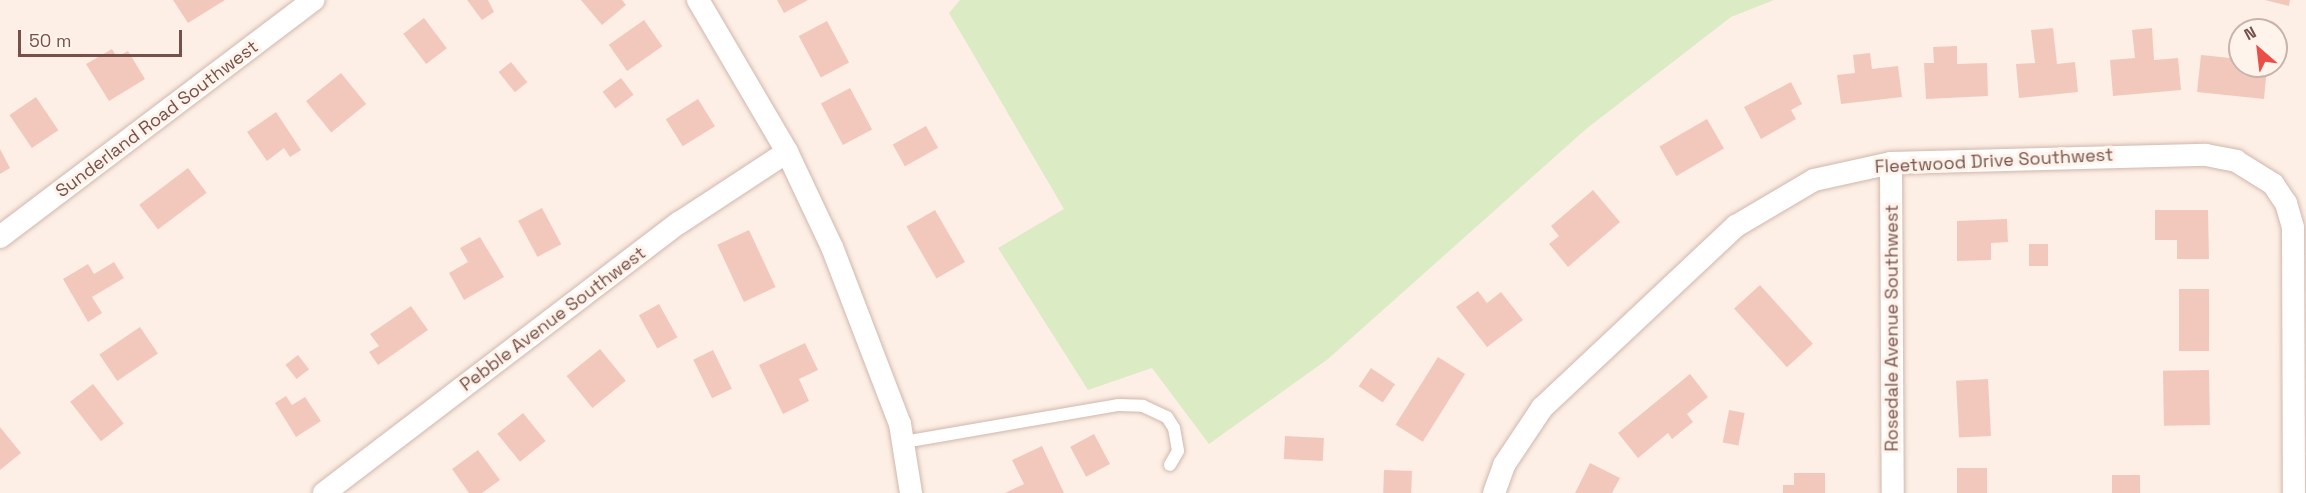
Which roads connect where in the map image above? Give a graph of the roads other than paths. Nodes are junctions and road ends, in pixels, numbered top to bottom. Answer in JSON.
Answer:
{"nodes":[{"id":1,"x":313,"y":0,"type":"edge"},
{"id":2,"x":698,"y":0,"type":"edge"},
{"id":3,"x":787,"y":152,"type":"junction"},
{"id":4,"x":1891,"y":163,"type":"junction"},
{"id":5,"x":0,"y":237,"type":"edge"},
{"id":6,"x":904,"y":442,"type":"junction"},
{"id":7,"x":1170,"y":465,"type":"dead end"},
{"id":8,"x":324,"y":493,"type":"edge"},
{"id":9,"x":911,"y":493,"type":"edge"},
{"id":10,"x":1494,"y":493,"type":"edge"},
{"id":11,"x":1893,"y":493,"type":"edge"},
{"id":12,"x":2294,"y":493,"type":"edge"}],
"edges":[{"from":1,"to":5,"type":"street","name":"Sunderland Road Southwest"},
{"from":2,"to":3,"type":"street"},
{"from":3,"to":6,"type":"street"},
{"from":3,"to":8,"type":"street","name":"Pebble Avenue Southwest"},
{"from":4,"to":10,"type":"street","name":"Fleetwood Drive Southwest"},
{"from":4,"to":11,"type":"street","name":"Rosedale Avenue Southwest"},
{"from":4,"to":12,"type":"street","name":"Fleetwood Drive Southwest"},
{"from":6,"to":7,"type":"lane"},
{"from":6,"to":9,"type":"street"}]}
